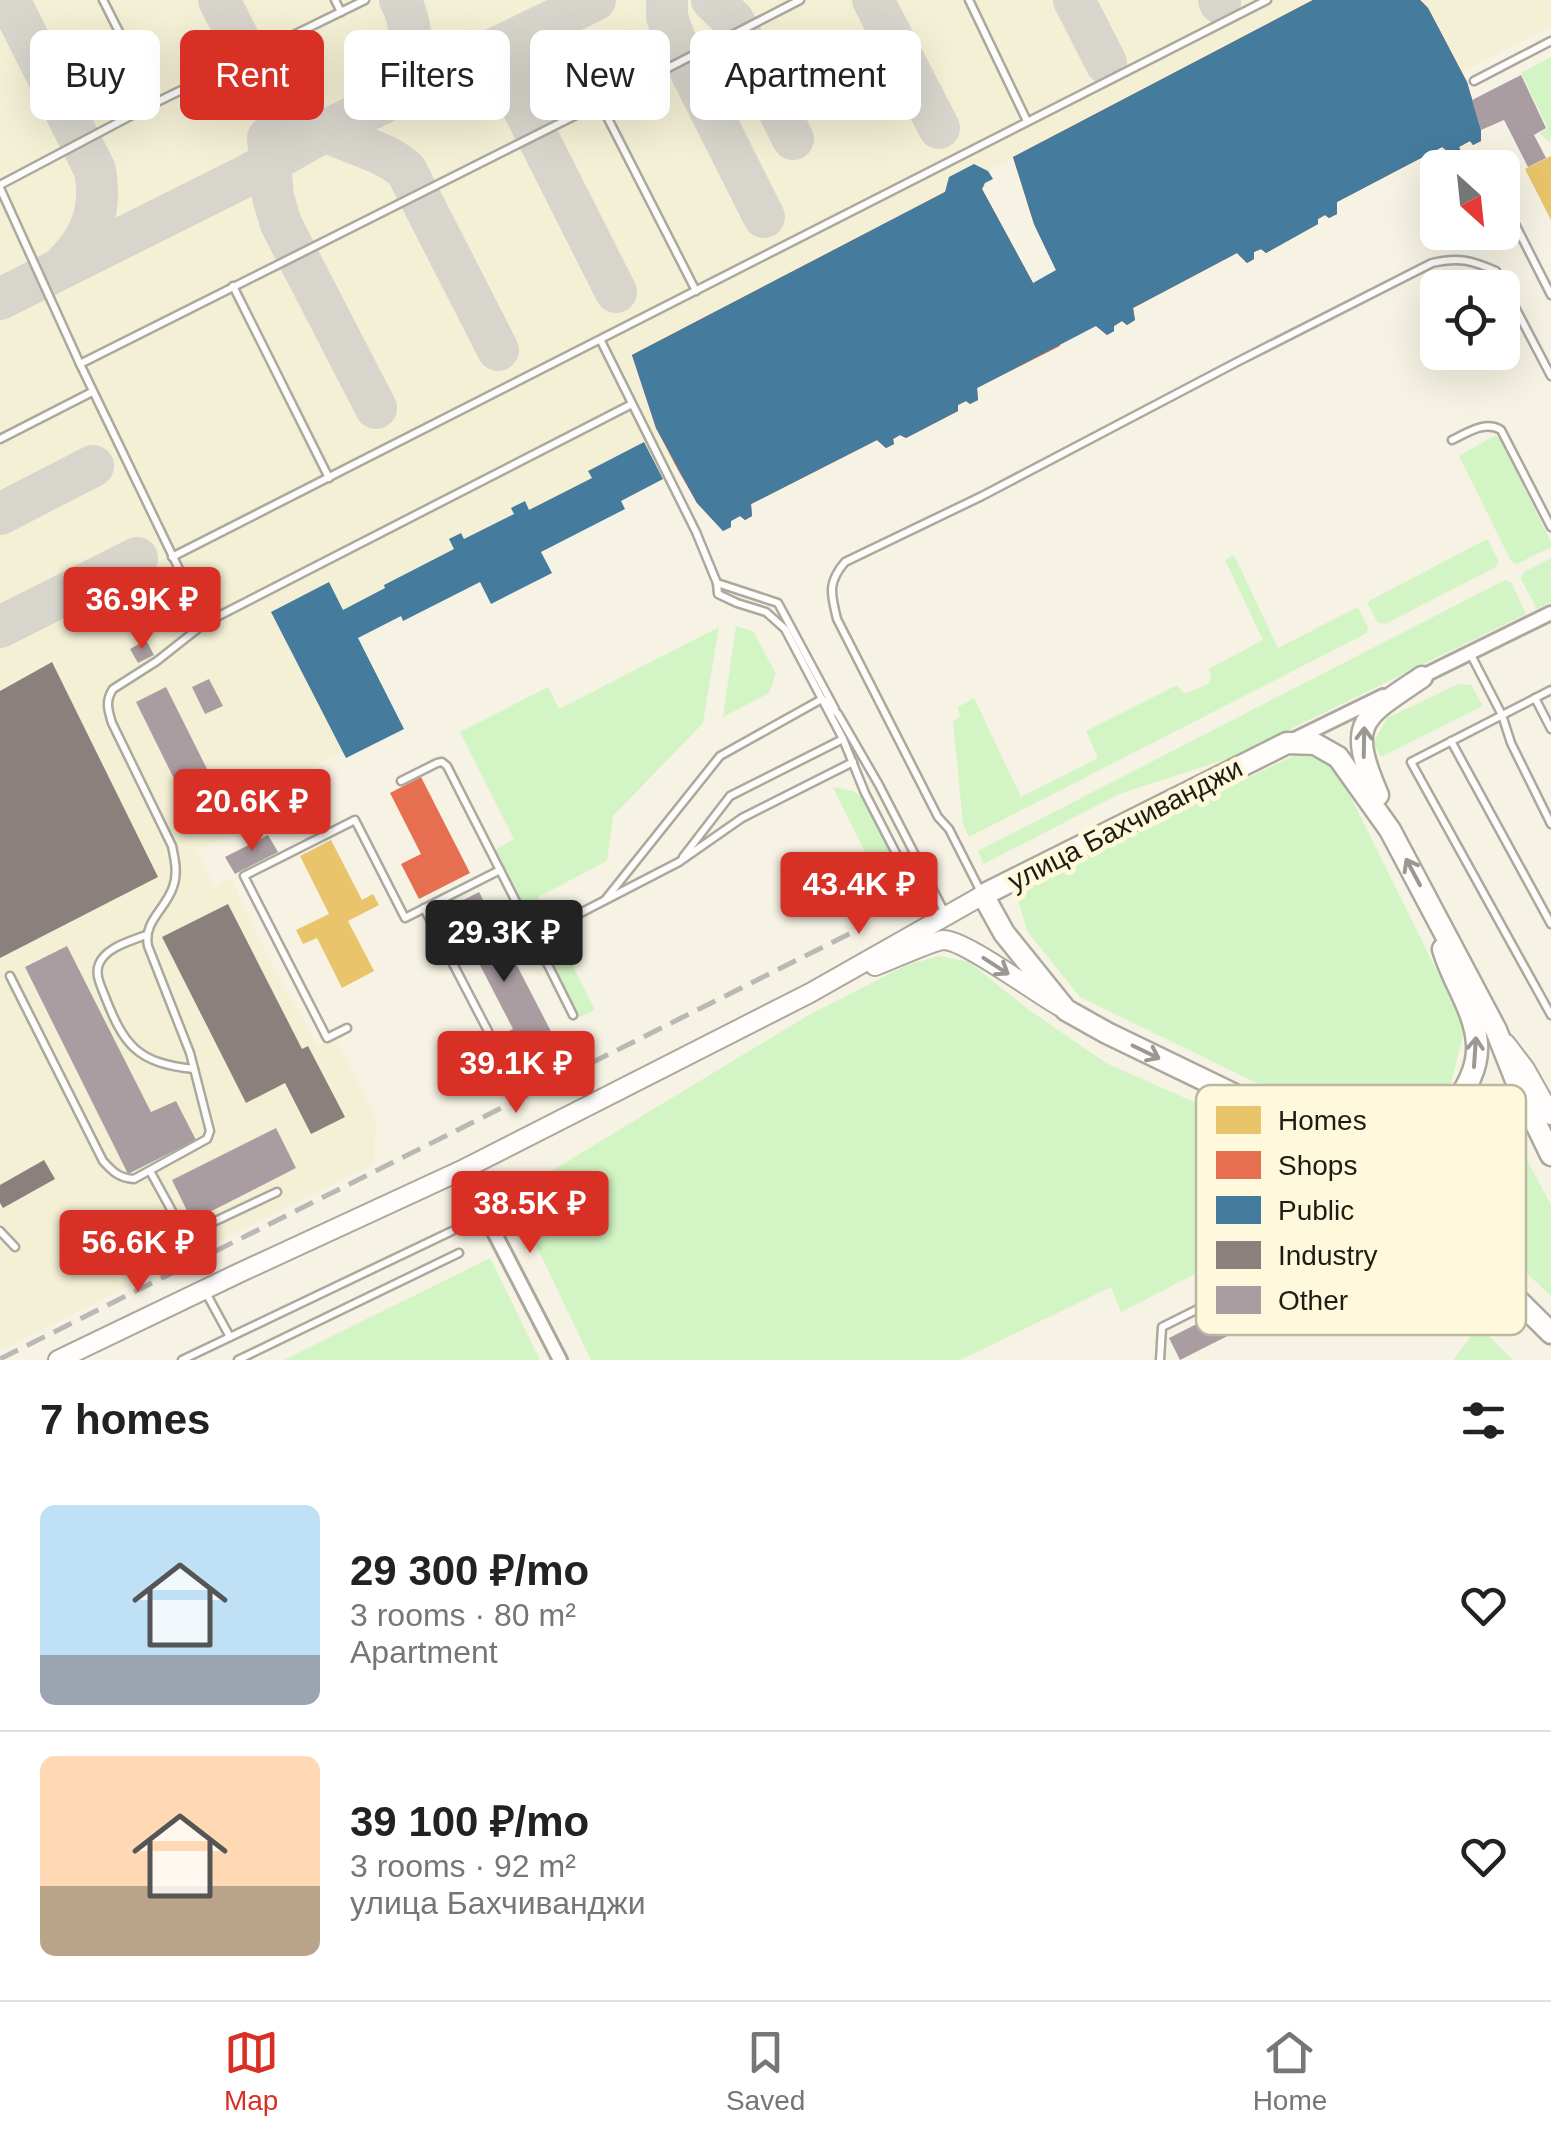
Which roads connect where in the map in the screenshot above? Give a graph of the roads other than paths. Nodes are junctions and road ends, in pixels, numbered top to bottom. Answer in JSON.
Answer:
{"nodes":[{"id":1,"x":104,"y":0,"type":"edge"},
{"id":2,"x":334,"y":0,"type":"edge"},
{"id":3,"x":366,"y":0,"type":"edge"},
{"id":4,"x":800,"y":0,"type":"edge"},
{"id":5,"x":969,"y":0,"type":"edge"},
{"id":6,"x":1267,"y":0,"type":"edge"},
{"id":7,"x":341,"y":12,"type":"junction"},
{"id":8,"x":119,"y":30,"type":"edge"},
{"id":9,"x":1551,"y":40,"type":"edge"},
{"id":10,"x":670,"y":67,"type":"edge"},
{"id":11,"x":1474,"y":81,"type":"dead end"},
{"id":12,"x":160,"y":101,"type":"edge"},
{"id":13,"x":123,"y":120,"type":"edge"},
{"id":14,"x":566,"y":120,"type":"edge"},
{"id":15,"x":609,"y":120,"type":"edge"},
{"id":16,"x":1027,"y":121,"type":"junction"},
{"id":17,"x":0,"y":186,"type":"edge"},
{"id":18,"x":1520,"y":234,"type":"edge"},
{"id":19,"x":233,"y":286,"type":"junction"},
{"id":20,"x":696,"y":290,"type":"junction"},
{"id":21,"x":1551,"y":295,"type":"edge"},
{"id":22,"x":600,"y":341,"type":"junction"},
{"id":23,"x":80,"y":364,"type":"junction"},
{"id":24,"x":1551,"y":376,"type":"edge"},
{"id":25,"x":93,"y":392,"type":"junction"},
{"id":26,"x":632,"y":404,"type":"junction"},
{"id":27,"x":0,"y":439,"type":"edge"},
{"id":28,"x":1452,"y":440,"type":"dead end"},
{"id":29,"x":329,"y":478,"type":"junction"},
{"id":30,"x":1551,"y":527,"type":"edge"},
{"id":31,"x":172,"y":557,"type":"junction"},
{"id":32,"x":717,"y":583,"type":"junction"},
{"id":33,"x":1551,"y":613,"type":"edge"},
{"id":34,"x":204,"y":623,"type":"junction"},
{"id":35,"x":1470,"y":654,"type":"junction"},
{"id":36,"x":1422,"y":677,"type":"junction"},
{"id":37,"x":1551,"y":690,"type":"edge"},
{"id":38,"x":1535,"y":698,"type":"junction"},
{"id":39,"x":822,"y":699,"type":"junction"},
{"id":40,"x":838,"y":714,"type":"junction"},
{"id":41,"x":1502,"y":714,"type":"junction"},
{"id":42,"x":1551,"y":729,"type":"edge"},
{"id":43,"x":843,"y":739,"type":"junction"},
{"id":44,"x":1451,"y":741,"type":"junction"},
{"id":45,"x":1287,"y":742,"type":"junction"},
{"id":46,"x":854,"y":762,"type":"junction"},
{"id":47,"x":401,"y":781,"type":"dead end"},
{"id":48,"x":1551,"y":824,"type":"edge"},
{"id":49,"x":1390,"y":830,"type":"junction"},
{"id":50,"x":679,"y":862,"type":"junction"},
{"id":51,"x":500,"y":870,"type":"junction"},
{"id":52,"x":982,"y":895,"type":"junction"},
{"id":53,"x":606,"y":900,"type":"junction"},
{"id":54,"x":424,"y":908,"type":"junction"},
{"id":55,"x":1435,"y":914,"type":"junction"},
{"id":56,"x":939,"y":919,"type":"junction"},
{"id":57,"x":1551,"y":924,"type":"edge"},
{"id":58,"x":146,"y":935,"type":"junction"},
{"id":59,"x":534,"y":937,"type":"junction"},
{"id":60,"x":943,"y":940,"type":"junction"},
{"id":61,"x":10,"y":976,"type":"dead end"},
{"id":62,"x":810,"y":994,"type":"junction"},
{"id":63,"x":1066,"y":1010,"type":"junction"},
{"id":64,"x":573,"y":1015,"type":"dead end"},
{"id":65,"x":1551,"y":1015,"type":"edge"},
{"id":66,"x":347,"y":1028,"type":"dead end"},
{"id":67,"x":1496,"y":1030,"type":"junction"},
{"id":68,"x":488,"y":1031,"type":"dead end"},
{"id":69,"x":194,"y":1069,"type":"junction"},
{"id":70,"x":1214,"y":1085,"type":"edge"},
{"id":71,"x":1467,"y":1085,"type":"edge"},
{"id":72,"x":1517,"y":1085,"type":"edge"},
{"id":73,"x":1526,"y":1104,"type":"edge"},
{"id":74,"x":1551,"y":1116,"type":"edge"},
{"id":75,"x":1551,"y":1155,"type":"edge"},
{"id":76,"x":462,"y":1170,"type":"junction"},
{"id":77,"x":150,"y":1171,"type":"junction"},
{"id":78,"x":277,"y":1192,"type":"dead end"},
{"id":79,"x":0,"y":1231,"type":"edge"},
{"id":80,"x":452,"y":1232,"type":"dead end"},
{"id":81,"x":14,"y":1247,"type":"dead end"},
{"id":82,"x":459,"y":1252,"type":"dead end"},
{"id":83,"x":204,"y":1290,"type":"junction"},
{"id":84,"x":1526,"y":1308,"type":"edge"},
{"id":85,"x":1196,"y":1310,"type":"edge"},
{"id":86,"x":1551,"y":1333,"type":"edge"},
{"id":87,"x":230,"y":1336,"type":"junction"},
{"id":88,"x":58,"y":1360,"type":"edge"},
{"id":89,"x":182,"y":1360,"type":"edge"},
{"id":90,"x":238,"y":1360,"type":"edge"},
{"id":91,"x":560,"y":1360,"type":"edge"},
{"id":92,"x":1160,"y":1360,"type":"edge"}],
"edges":[{"from":1,"to":8,"type":"lane"},
{"from":2,"to":7,"type":"lane"},
{"from":3,"to":7,"type":"lane"},
{"from":4,"to":10,"type":"lane"},
{"from":5,"to":16,"type":"lane"},
{"from":6,"to":16,"type":"lane"},
{"from":7,"to":12,"type":"lane"},
{"from":9,"to":11,"type":"lane"},
{"from":13,"to":17,"type":"lane"},
{"from":14,"to":19,"type":"lane"},
{"from":15,"to":20,"type":"lane"},
{"from":16,"to":20,"type":"lane"},
{"from":17,"to":23,"type":"lane"},
{"from":18,"to":21,"type":"lane"},
{"from":19,"to":23,"type":"lane"},
{"from":19,"to":29,"type":"lane"},
{"from":20,"to":22,"type":"lane"},
{"from":22,"to":26,"type":"lane"},
{"from":22,"to":29,"type":"lane"},
{"from":23,"to":25,"type":"lane"},
{"from":24,"to":52,"type":"lane"},
{"from":25,"to":27,"type":"lane"},
{"from":25,"to":31,"type":"lane"},
{"from":26,"to":32,"type":"lane"},
{"from":26,"to":34,"type":"lane"},
{"from":28,"to":30,"type":"lane"},
{"from":29,"to":31,"type":"lane"},
{"from":31,"to":34,"type":"lane"},
{"from":32,"to":39,"type":"lane"},
{"from":32,"to":40,"type":"lane"},
{"from":33,"to":35,"type":"street","name":"улица Бахчиванджи"},
{"from":34,"to":58,"type":"lane"},
{"from":35,"to":36,"type":"street","name":"улица Бахчиванджи"},
{"from":35,"to":41,"type":"lane"},
{"from":36,"to":45,"type":"street","name":"улица Бахчиванджи"},
{"from":49,"to":36,"type":"highway","one_way":true},
{"from":37,"to":38,"type":"lane"},
{"from":38,"to":41,"type":"lane"},
{"from":38,"to":42,"type":"lane"},
{"from":39,"to":40,"type":"lane"},
{"from":39,"to":43,"type":"lane"},
{"from":39,"to":53,"type":"lane"},
{"from":40,"to":56,"type":"lane"},
{"from":41,"to":44,"type":"lane"},
{"from":41,"to":48,"type":"lane"},
{"from":43,"to":46,"type":"lane"},
{"from":43,"to":50,"type":"lane"},
{"from":44,"to":57,"type":"lane"},
{"from":44,"to":65,"type":"lane"},
{"from":45,"to":49,"type":"highway"},
{"from":45,"to":52,"type":"highway","name":"улица Бахчиванджи"},
{"from":46,"to":50,"type":"lane"},
{"from":46,"to":56,"type":"lane"},
{"from":47,"to":51,"type":"lane"},
{"from":55,"to":49,"type":"highway","one_way":true},
{"from":50,"to":53,"type":"lane"},
{"from":51,"to":54,"type":"lane"},
{"from":51,"to":59,"type":"lane"},
{"from":52,"to":56,"type":"main road","name":"улица Бахчиванджи"},
{"from":52,"to":63,"type":"highway"},
{"from":53,"to":59,"type":"lane"},
{"from":54,"to":66,"type":"lane"},
{"from":54,"to":68,"type":"lane"},
{"from":55,"to":67,"type":"highway"},
{"from":71,"to":55,"type":"highway","one_way":true},
{"from":56,"to":60,"type":"lane"},
{"from":56,"to":62,"type":"main road","name":"улица Бахчиванджи"},
{"from":58,"to":69,"type":"lane"},
{"from":58,"to":69,"type":"lane"},
{"from":59,"to":64,"type":"lane"},
{"from":60,"to":62,"type":"main road"},
{"from":60,"to":63,"type":"main road","one_way":true},
{"from":61,"to":77,"type":"lane"},
{"from":62,"to":76,"type":"main road","name":"улица Бахчиванджи"},
{"from":63,"to":70,"type":"highway","one_way":true},
{"from":67,"to":72,"type":"highway"},
{"from":67,"to":74,"type":"main road"},
{"from":69,"to":77,"type":"lane"},
{"from":73,"to":75,"type":"highway"},
{"from":76,"to":83,"type":"main road","name":"улица Бахчиванджи"},
{"from":76,"to":91,"type":"street"},
{"from":77,"to":78,"type":"lane"},
{"from":79,"to":81,"type":"lane"},
{"from":80,"to":87,"type":"lane"},
{"from":82,"to":90,"type":"lane"},
{"from":83,"to":87,"type":"lane"},
{"from":83,"to":88,"type":"main road","name":"улица Бахчиванджи"},
{"from":84,"to":86,"type":"highway"},
{"from":85,"to":92,"type":"lane"},
{"from":87,"to":89,"type":"lane"}]}
